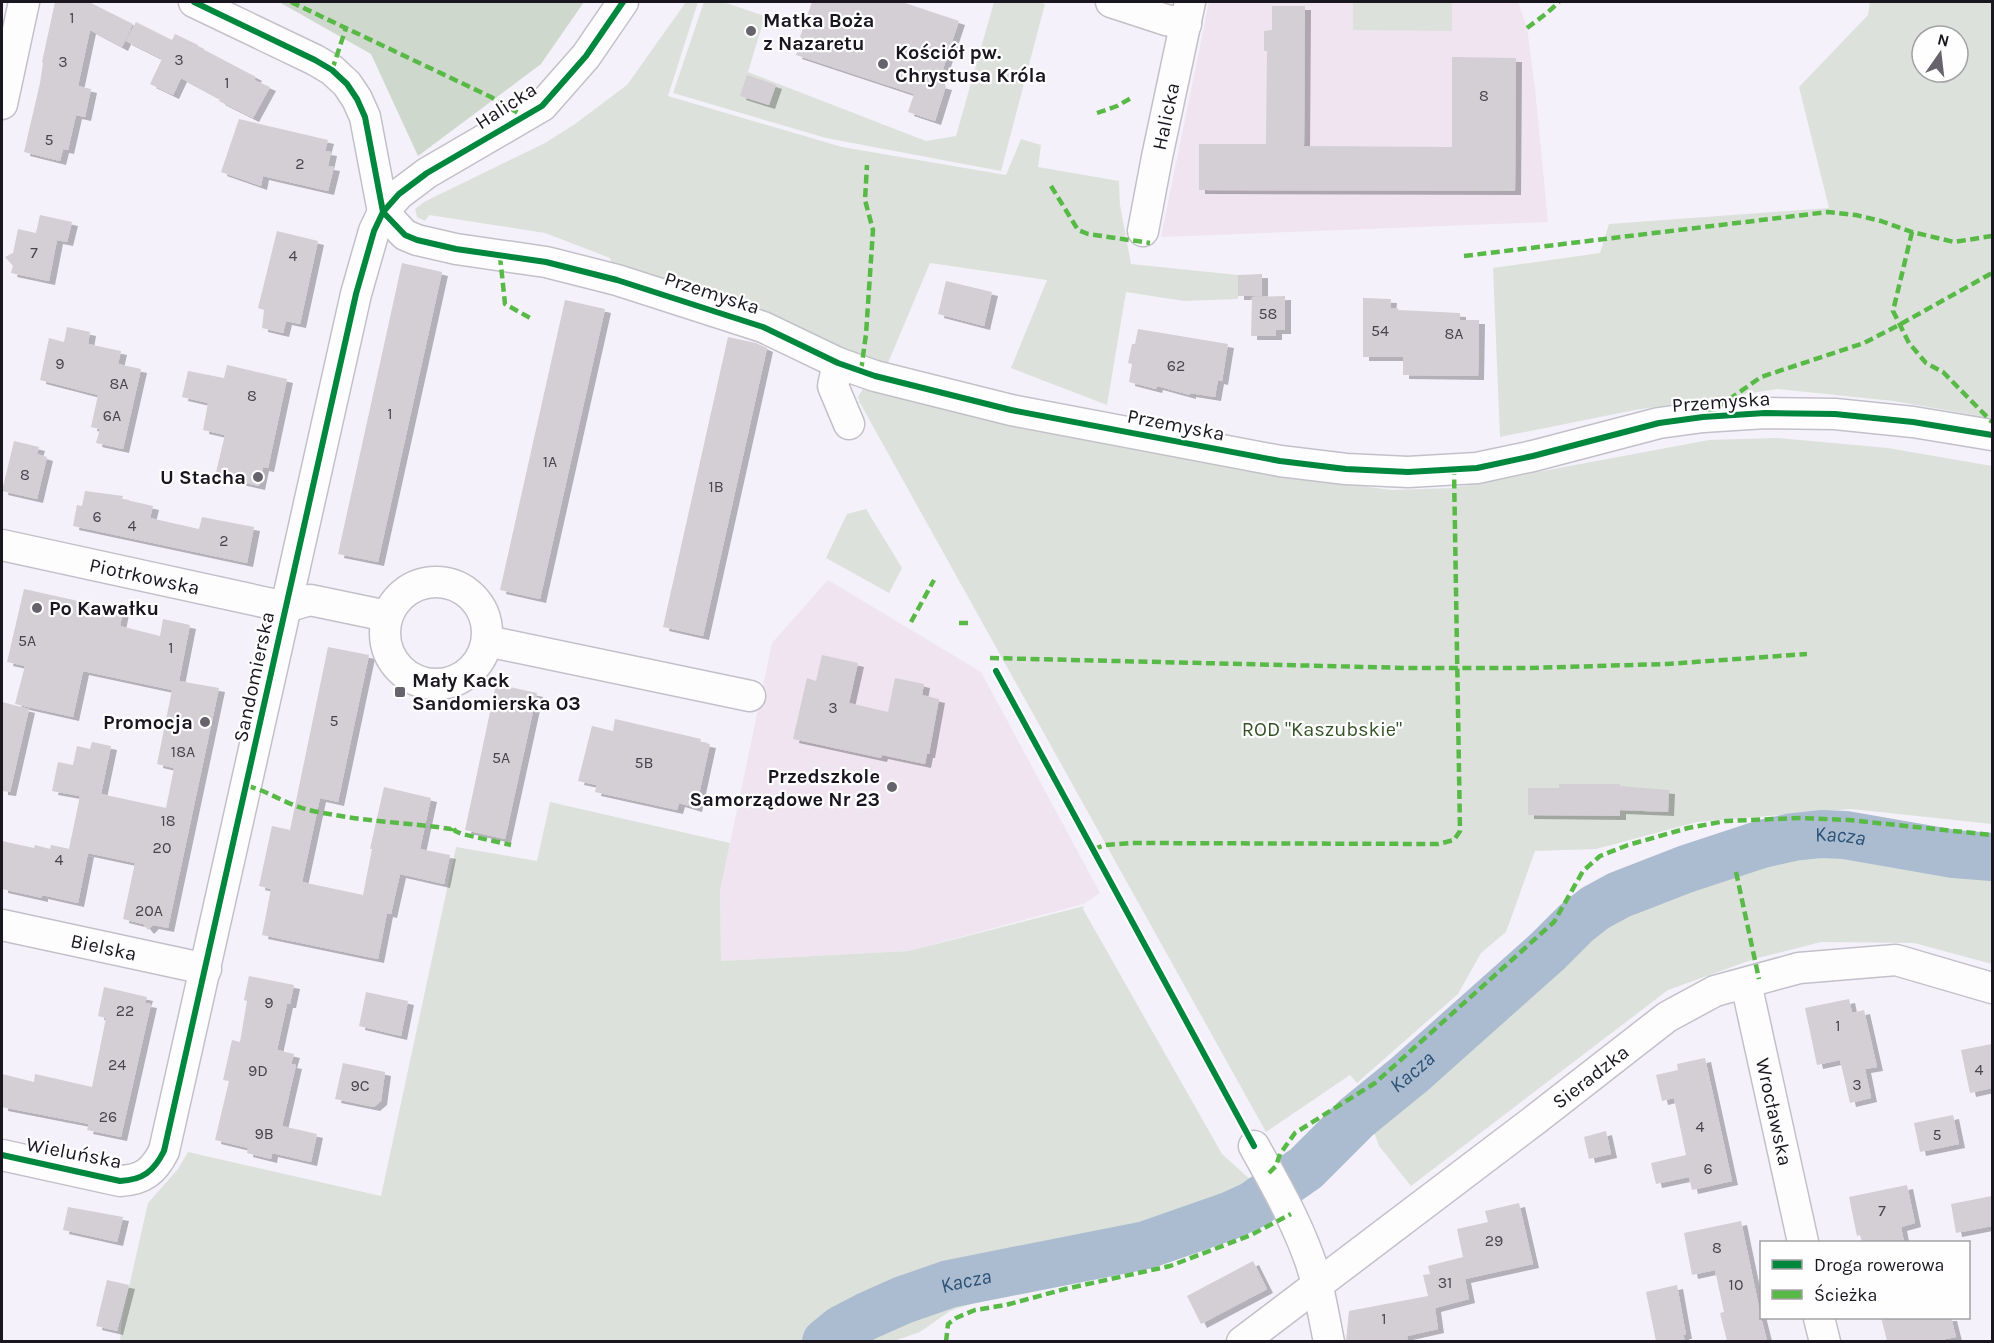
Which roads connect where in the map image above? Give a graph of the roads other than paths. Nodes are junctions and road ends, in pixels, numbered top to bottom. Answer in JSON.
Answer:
{"nodes":[{"id":1,"x":24,"y":2,"type":"edge"},
{"id":2,"x":194,"y":2,"type":"edge"},
{"id":3,"x":623,"y":2,"type":"edge"},
{"id":4,"x":1111,"y":2,"type":"edge"},
{"id":5,"x":1188,"y":13,"type":"edge"},
{"id":6,"x":2,"y":104,"type":"edge"},
{"id":7,"x":382,"y":212,"type":"junction"},
{"id":8,"x":1143,"y":231,"type":"dead end"},
{"id":9,"x":838,"y":363,"type":"junction"},
{"id":10,"x":849,"y":424,"type":"dead end"},
{"id":11,"x":1992,"y":435,"type":"edge"},
{"id":12,"x":2,"y":545,"type":"edge"},
{"id":13,"x":286,"y":607,"type":"junction"},
{"id":14,"x":387,"y":616,"type":"junction"},
{"id":15,"x":487,"y":641,"type":"junction"},
{"id":16,"x":750,"y":696,"type":"dead end"},
{"id":17,"x":2,"y":925,"type":"edge"},
{"id":18,"x":206,"y":969,"type":"junction"},
{"id":19,"x":1746,"y":983,"type":"junction"},
{"id":20,"x":1992,"y":988,"type":"edge"},
{"id":21,"x":1254,"y":1146,"type":"dead end"},
{"id":22,"x":164,"y":1151,"type":"joint"},
{"id":23,"x":2,"y":1155,"type":"edge"},
{"id":24,"x":1803,"y":1241,"type":"edge"},
{"id":25,"x":1317,"y":1284,"type":"junction"},
{"id":26,"x":1820,"y":1319,"type":"edge"},
{"id":27,"x":1242,"y":1341,"type":"edge"},
{"id":28,"x":1329,"y":1341,"type":"edge"},
{"id":29,"x":1825,"y":1341,"type":"edge"}],
"edges":[{"from":1,"to":6,"type":"street"},
{"from":2,"to":7,"type":"street"},
{"from":3,"to":7,"type":"street","name":"Halicka"},
{"from":4,"to":5,"type":"street"},
{"from":5,"to":8,"type":"street","name":"Halicka"},
{"from":7,"to":9,"type":"street","name":"Przemyska"},
{"from":7,"to":13,"type":"street","name":"Sandomierska"},
{"from":9,"to":10,"type":"street"},
{"from":9,"to":11,"type":"street","name":"Przemyska"},
{"from":12,"to":13,"type":"street","name":"Piotrkowska"},
{"from":13,"to":14,"type":"street","name":"Sandomierska"},
{"from":13,"to":18,"type":"street","name":"Sandomierska"},
{"from":14,"to":15,"type":"street"},
{"from":14,"to":15,"type":"street"},
{"from":15,"to":16,"type":"street"},
{"from":17,"to":18,"type":"street","name":"Bielska"},
{"from":18,"to":22,"type":"street","name":"Sandomierska"},
{"from":19,"to":20,"type":"street","name":"Sieradzka"},
{"from":19,"to":24,"type":"street","name":"Wrocławska"},
{"from":19,"to":25,"type":"street","name":"Sieradzka"},
{"from":21,"to":25,"type":"street"},
{"from":22,"to":23,"type":"street","name":"Wieluńska"},
{"from":25,"to":27,"type":"street","name":"Sieradzka"},
{"from":25,"to":28,"type":"street"},
{"from":26,"to":29,"type":"street"}]}
